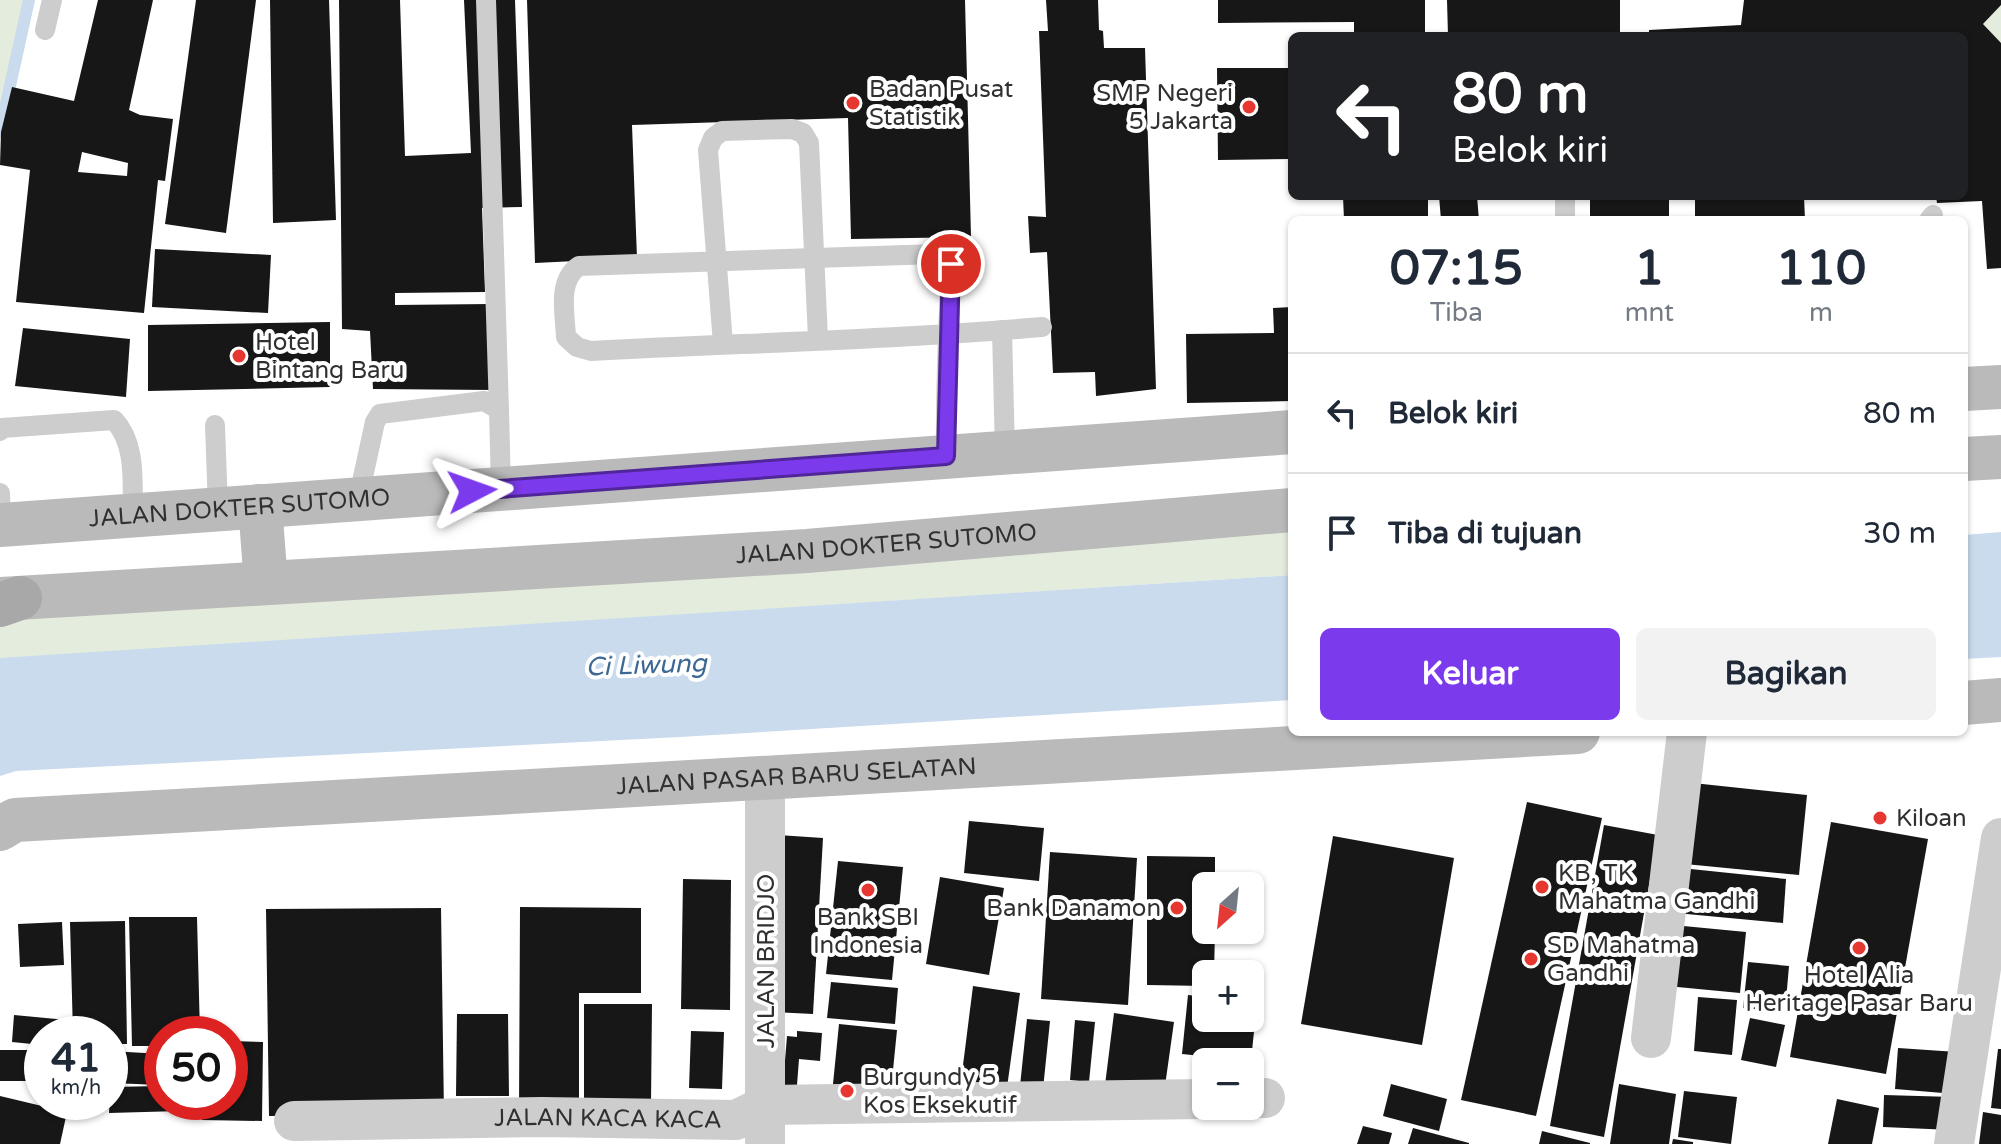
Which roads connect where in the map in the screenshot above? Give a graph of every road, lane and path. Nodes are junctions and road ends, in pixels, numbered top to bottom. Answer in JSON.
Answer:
{"nodes":[{"id":1,"x":52,"y":0,"type":"edge"},
{"id":2,"x":486,"y":0,"type":"edge"},
{"id":3,"x":45,"y":30,"type":"dead end"},
{"id":4,"x":814,"y":257,"type":"junction"},
{"id":5,"x":715,"y":261,"type":"junction"},
{"id":6,"x":1042,"y":327,"type":"dead end"},
{"id":7,"x":1002,"y":330,"type":"junction"},
{"id":8,"x":948,"y":333,"type":"junction"},
{"id":9,"x":818,"y":339,"type":"junction"},
{"id":10,"x":723,"y":344,"type":"junction"},
{"id":11,"x":2001,"y":387,"type":"edge"},
{"id":12,"x":1968,"y":389,"type":"edge"},
{"id":13,"x":499,"y":410,"type":"junction"},
{"id":14,"x":215,"y":425,"type":"dead end"},
{"id":15,"x":0,"y":431,"type":"edge"},
{"id":16,"x":1288,"y":432,"type":"edge"},
{"id":17,"x":1005,"y":453,"type":"junction"},
{"id":18,"x":946,"y":456,"type":"junction"},
{"id":19,"x":2001,"y":457,"type":"edge"},
{"id":20,"x":1968,"y":459,"type":"edge"},
{"id":21,"x":501,"y":489,"type":"junction"},
{"id":22,"x":0,"y":493,"type":"edge"},
{"id":23,"x":358,"y":500,"type":"junction"},
{"id":24,"x":239,"y":508,"type":"junction"},
{"id":25,"x":1288,"y":510,"type":"edge"},
{"id":26,"x":133,"y":515,"type":"junction"},
{"id":27,"x":0,"y":525,"type":"edge"},
{"id":28,"x":266,"y":583,"type":"junction"},
{"id":29,"x":7,"y":600,"type":"edge"},
{"id":30,"x":2001,"y":700,"type":"edge"},
{"id":31,"x":1968,"y":703,"type":"edge"},
{"id":32,"x":1509,"y":736,"type":"edge"},
{"id":33,"x":1687,"y":736,"type":"edge"},
{"id":34,"x":765,"y":779,"type":"junction"},
{"id":35,"x":7,"y":824,"type":"edge"},
{"id":36,"x":2001,"y":838,"type":"edge"},
{"id":37,"x":1651,"y":1038,"type":"dead end"},
{"id":38,"x":1192,"y":1100,"type":"edge"},
{"id":39,"x":294,"y":1121,"type":"dead end"},
{"id":40,"x":766,"y":1125,"type":"edge"},
{"id":41,"x":1954,"y":1144,"type":"edge"}],
"edges":[{"from":1,"to":3,"type":"lane"},
{"from":2,"to":13,"type":"lane"},
{"from":4,"to":5,"type":"lane"},
{"from":4,"to":5,"type":"lane"},
{"from":4,"to":8,"type":"lane"},
{"from":4,"to":9,"type":"lane"},
{"from":5,"to":10,"type":"lane"},
{"from":5,"to":10,"type":"lane"},
{"from":6,"to":7,"type":"lane"},
{"from":7,"to":8,"type":"lane"},
{"from":7,"to":17,"type":"lane"},
{"from":8,"to":9,"type":"lane"},
{"from":8,"to":18,"type":"lane"},
{"from":9,"to":10,"type":"lane"},
{"from":11,"to":12,"type":"main road"},
{"from":13,"to":21,"type":"lane"},
{"from":13,"to":23,"type":"lane"},
{"from":14,"to":24,"type":"lane"},
{"from":15,"to":26,"type":"lane"},
{"from":16,"to":17,"type":"main road","name":"JALAN DOKTER SUTOMO"},
{"from":17,"to":18,"type":"main road","name":"JALAN DOKTER SUTOMO"},
{"from":18,"to":21,"type":"main road","name":"JALAN DOKTER SUTOMO"},
{"from":19,"to":20,"type":"main road"},
{"from":21,"to":23,"type":"main road","name":"JALAN DOKTER SUTOMO"},
{"from":22,"to":27,"type":"lane"},
{"from":23,"to":24,"type":"main road","name":"JALAN DOKTER SUTOMO"},
{"from":24,"to":26,"type":"main road","name":"JALAN DOKTER SUTOMO"},
{"from":24,"to":28,"type":"main road"},
{"from":25,"to":28,"type":"main road","name":"JALAN DOKTER SUTOMO"},
{"from":26,"to":27,"type":"main road","name":"JALAN DOKTER SUTOMO"},
{"from":28,"to":29,"type":"main road","name":"JALAN DOKTER SUTOMO"},
{"from":30,"to":31,"type":"main road"},
{"from":32,"to":34,"type":"main road","name":"JALAN PASAR BARU SELATAN"},
{"from":33,"to":37,"type":"street"},
{"from":34,"to":35,"type":"main road","name":"JALAN PASAR BARU SELATAN"},
{"from":34,"to":40,"type":"street","name":"JALAN BRIDJO"},
{"from":36,"to":41,"type":"street"},
{"from":38,"to":40,"type":"street","name":"JALAN KACA KACA"},
{"from":39,"to":40,"type":"street","name":"JALAN KACA KACA"}]}
